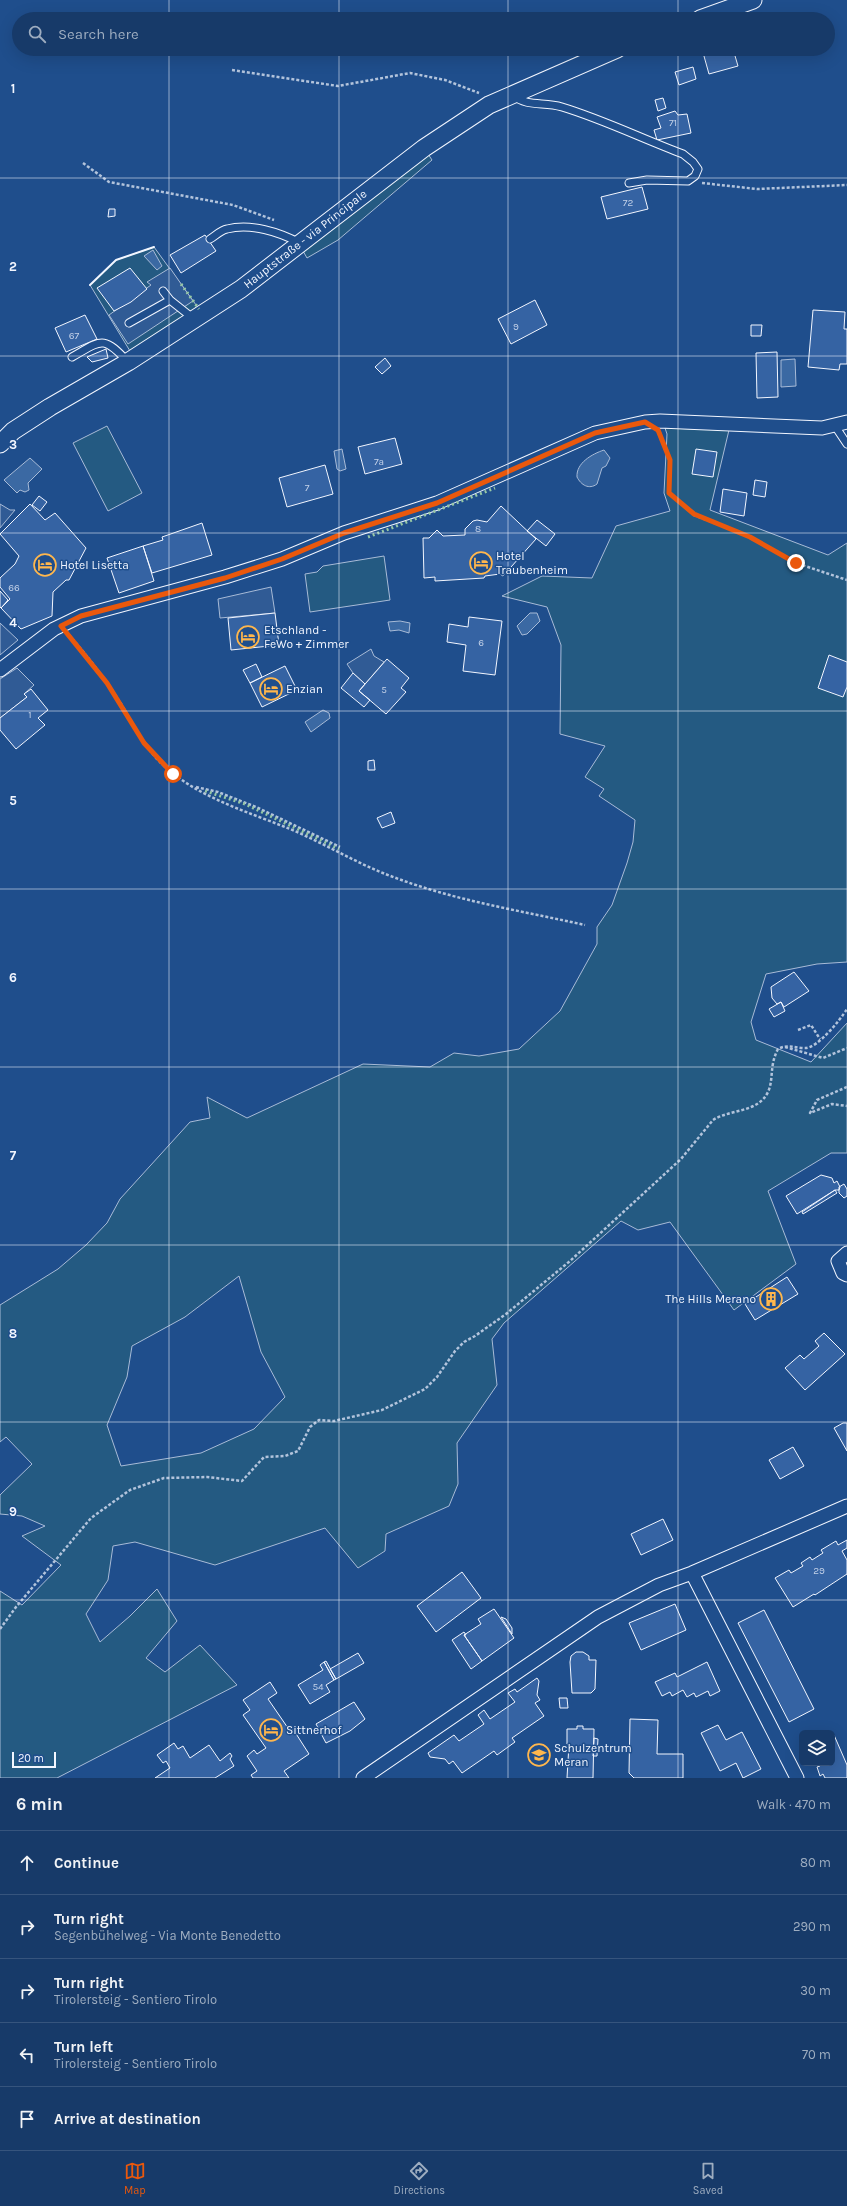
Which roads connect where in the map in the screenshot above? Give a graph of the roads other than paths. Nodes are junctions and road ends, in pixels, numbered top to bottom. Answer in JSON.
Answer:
{"nodes":[{"id":1,"x":753,"y":0,"type":"edge"},
{"id":2,"x":720,"y":12,"type":"edge"},
{"id":3,"x":601,"y":56,"type":"edge"},
{"id":4,"x":512,"y":95,"type":"junction"},
{"id":5,"x":629,"y":183,"type":"dead end"},
{"id":6,"x":210,"y":239,"type":"dead end"},
{"id":7,"x":300,"y":243,"type":"junction"},
{"id":8,"x":163,"y":291,"type":"dead end"},
{"id":9,"x":170,"y":300,"type":"junction"},
{"id":10,"x":194,"y":319,"type":"junction"},
{"id":11,"x":129,"y":323,"type":"dead end"},
{"id":12,"x":72,"y":357,"type":"dead end"},
{"id":13,"x":128,"y":362,"type":"junction"},
{"id":14,"x":841,"y":424,"type":"edge"},
{"id":15,"x":0,"y":444,"type":"edge"},
{"id":16,"x":847,"y":444,"type":"edge"},
{"id":17,"x":0,"y":670,"type":"edge"},
{"id":18,"x":847,"y":1253,"type":"edge"},
{"id":19,"x":847,"y":1275,"type":"edge"},
{"id":20,"x":847,"y":1506,"type":"edge"},
{"id":21,"x":692,"y":1574,"type":"junction"},
{"id":22,"x":362,"y":1778,"type":"edge"},
{"id":23,"x":797,"y":1778,"type":"edge"}],
"edges":[{"from":1,"to":2,"type":"street"},
{"from":3,"to":4,"type":"street","name":"Hauptstraße - via Principale"},
{"from":4,"to":5,"type":"lane"},
{"from":4,"to":7,"type":"street","name":"Hauptstraße - via Principale"},
{"from":6,"to":7,"type":"lane"},
{"from":7,"to":10,"type":"street","name":"Hauptstraße - via Principale"},
{"from":8,"to":9,"type":"lane"},
{"from":9,"to":10,"type":"lane"},
{"from":9,"to":11,"type":"lane"},
{"from":10,"to":13,"type":"street","name":"Hauptstraße - via Principale"},
{"from":12,"to":13,"type":"lane"},
{"from":13,"to":15,"type":"street","name":"Hauptstraße - via Principale"},
{"from":14,"to":16,"type":"lane"},
{"from":14,"to":17,"type":"street"},
{"from":18,"to":19,"type":"street"},
{"from":20,"to":21,"type":"street"},
{"from":21,"to":22,"type":"street"},
{"from":21,"to":23,"type":"street"}]}
